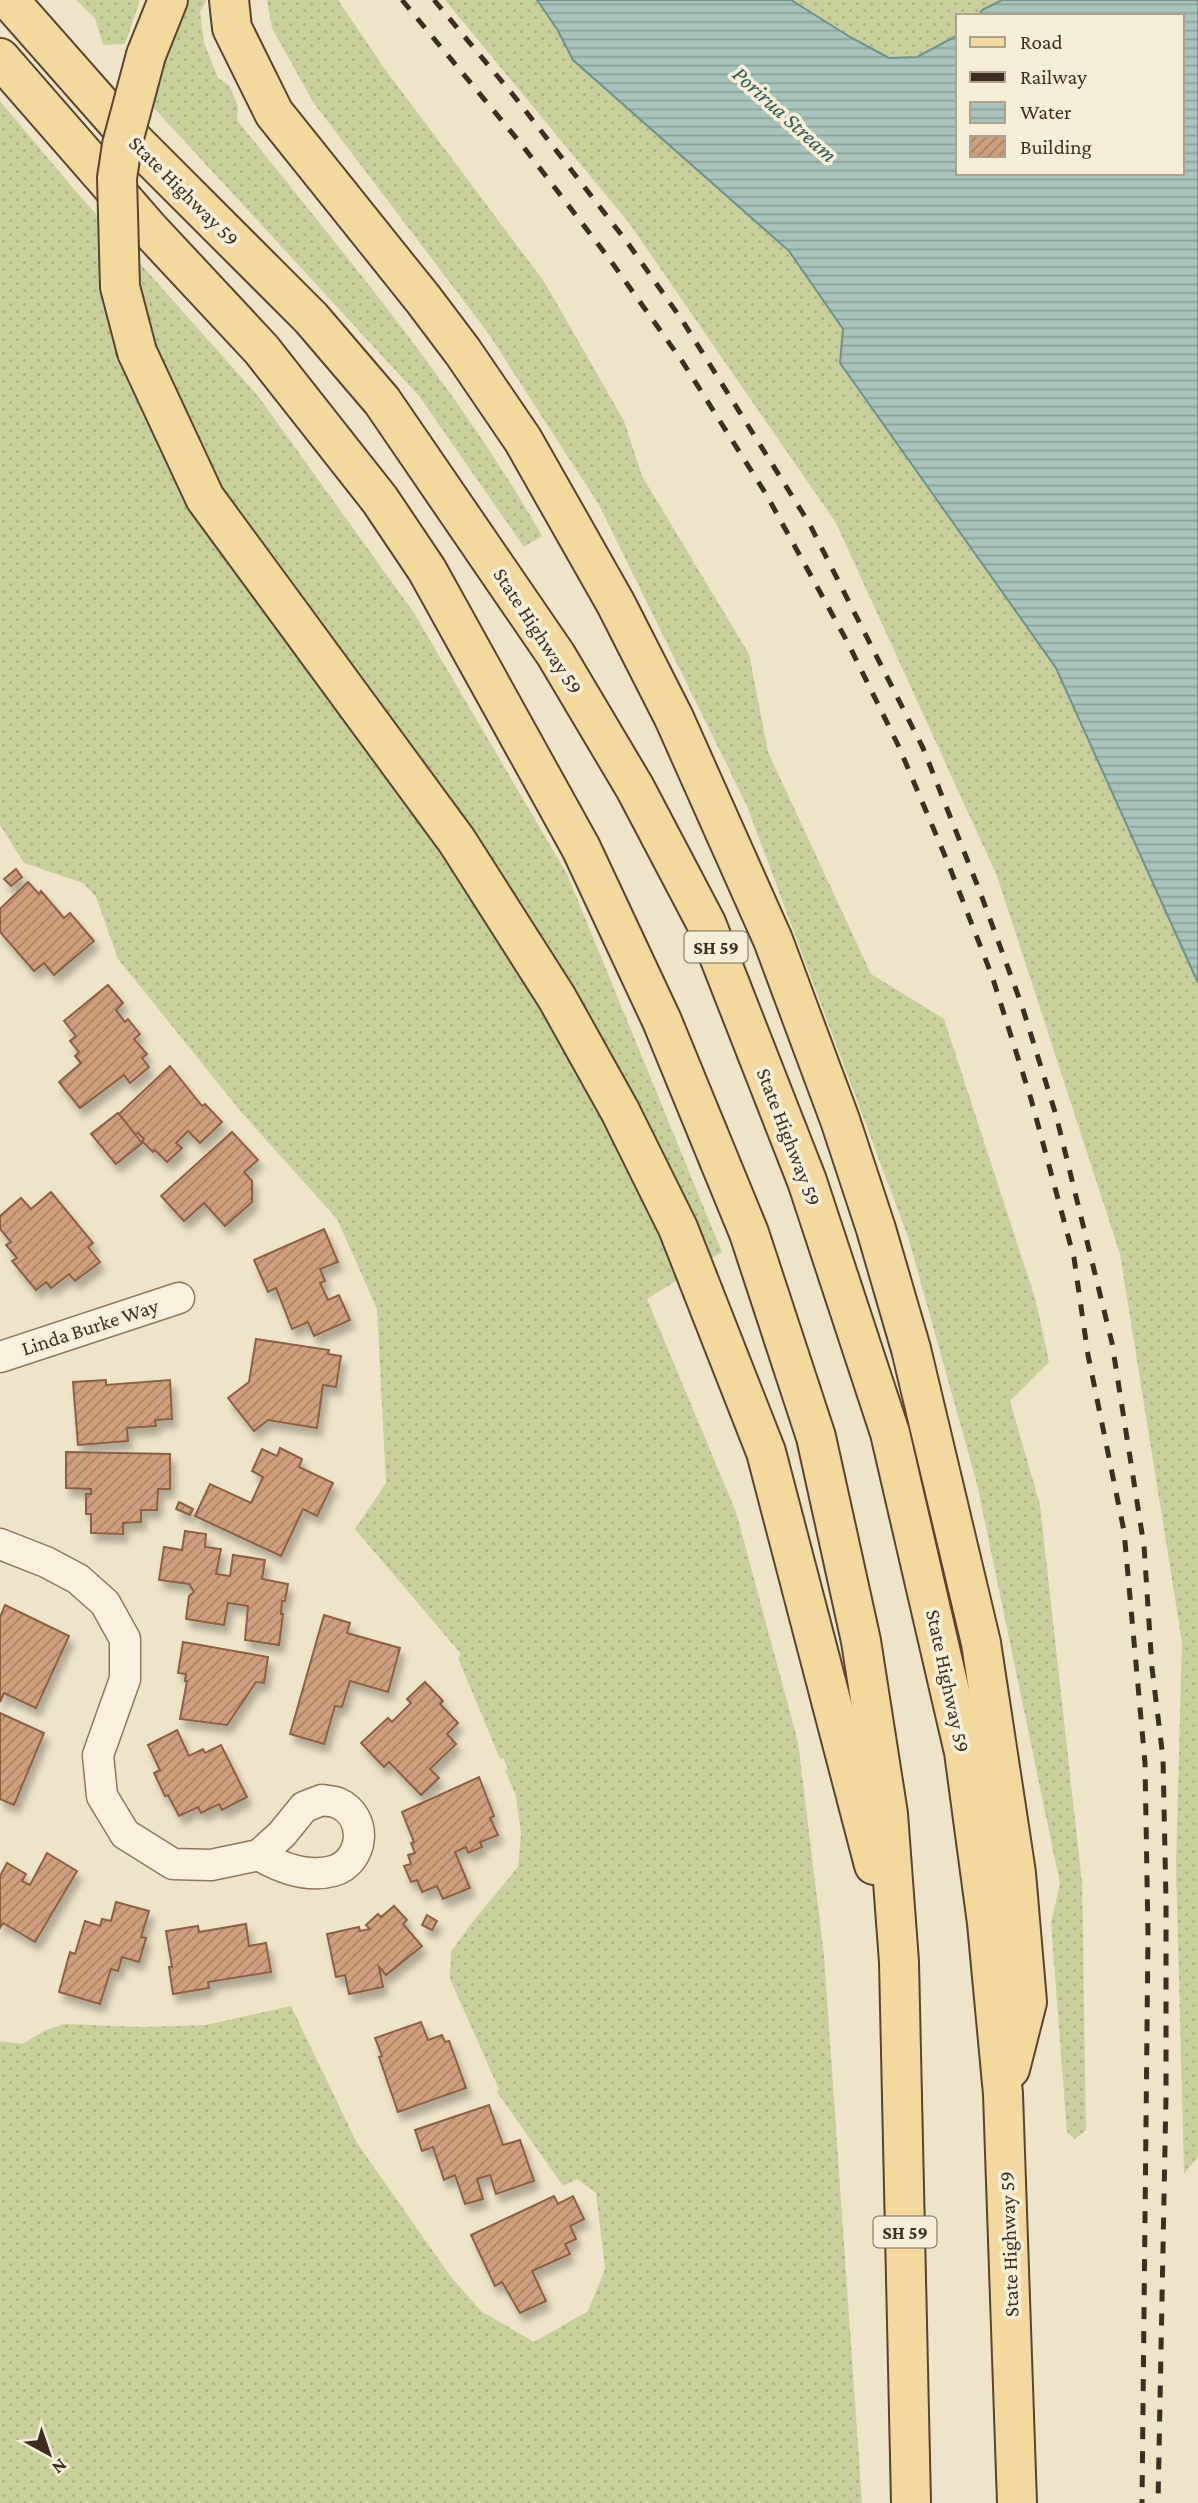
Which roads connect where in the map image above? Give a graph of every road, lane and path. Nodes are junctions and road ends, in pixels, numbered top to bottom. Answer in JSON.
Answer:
{"nodes":[{"id":1,"x":9,"y":0,"type":"edge"},
{"id":2,"x":168,"y":0,"type":"edge"},
{"id":3,"x":229,"y":0,"type":"edge"},
{"id":4,"x":0,"y":58,"type":"edge"},
{"id":5,"x":179,"y":1298,"type":"dead end"},
{"id":6,"x":0,"y":1357,"type":"edge"},
{"id":7,"x":0,"y":1544,"type":"edge"},
{"id":8,"x":259,"y":1855,"type":"dead end"},
{"id":9,"x":899,"y":1962,"type":"junction"},
{"id":10,"x":1003,"y":2095,"type":"junction"},
{"id":11,"x":911,"y":2503,"type":"edge"},
{"id":12,"x":1017,"y":2503,"type":"edge"}],
"edges":[{"from":1,"to":10,"type":"main road","name":"State Highway 59","number":"SH 59"},
{"from":2,"to":9,"type":"main road","bridge":true},
{"from":3,"to":10,"type":"main road"},
{"from":4,"to":9,"type":"main road","number":"SH 59"},
{"from":5,"to":6,"type":"street","name":"Linda Burke Way"},
{"from":7,"to":8,"type":"street"},
{"from":9,"to":11,"type":"main road","number":"SH 59"},
{"from":10,"to":12,"type":"main road","name":"State Highway 59","number":"SH 59"}]}
